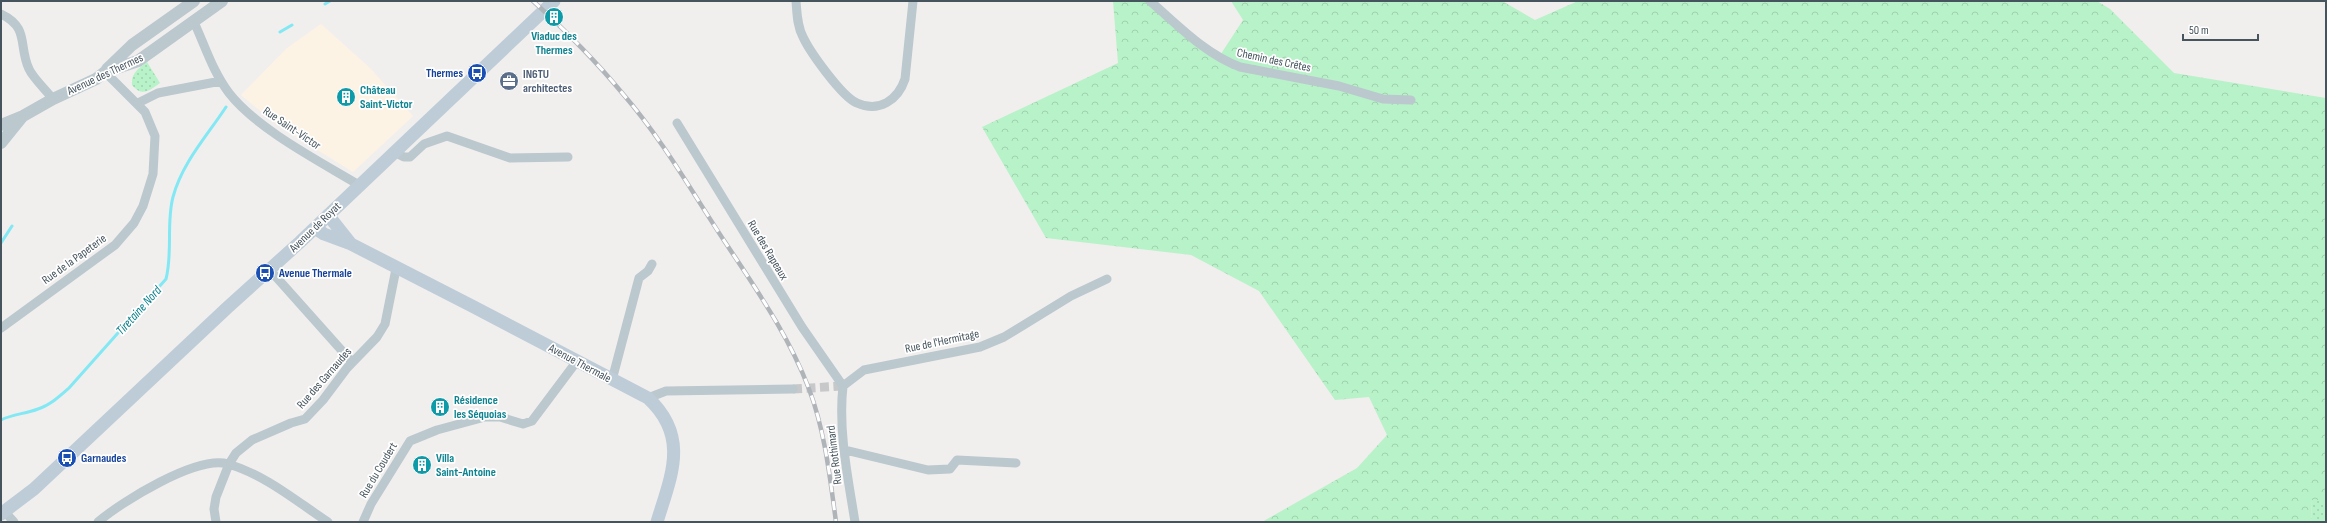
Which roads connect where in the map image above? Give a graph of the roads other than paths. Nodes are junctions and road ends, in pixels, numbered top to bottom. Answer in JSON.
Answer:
{"nodes":[{"id":1,"x":194,"y":1,"type":"edge"},
{"id":2,"x":222,"y":1,"type":"edge"},
{"id":3,"x":554,"y":1,"type":"edge"},
{"id":4,"x":796,"y":1,"type":"edge"},
{"id":5,"x":913,"y":1,"type":"edge"},
{"id":6,"x":1150,"y":1,"type":"edge"},
{"id":7,"x":1,"y":14,"type":"edge"},
{"id":8,"x":194,"y":22,"type":"junction"},
{"id":9,"x":105,"y":72,"type":"junction"},
{"id":10,"x":221,"y":81,"type":"junction"},
{"id":11,"x":53,"y":99,"type":"junction"},
{"id":12,"x":1411,"y":100,"type":"dead end"},
{"id":13,"x":138,"y":103,"type":"junction"},
{"id":14,"x":23,"y":116,"type":"junction"},
{"id":15,"x":677,"y":123,"type":"dead end"},
{"id":16,"x":1,"y":124,"type":"edge"},
{"id":17,"x":1,"y":143,"type":"edge"},
{"id":18,"x":394,"y":152,"type":"junction"},
{"id":19,"x":568,"y":157,"type":"dead end"},
{"id":20,"x":358,"y":185,"type":"junction"},
{"id":21,"x":328,"y":215,"type":"junction"},
{"id":22,"x":315,"y":228,"type":"junction"},
{"id":23,"x":351,"y":244,"type":"junction"},
{"id":24,"x":652,"y":264,"type":"dead end"},
{"id":25,"x":269,"y":269,"type":"junction"},
{"id":26,"x":396,"y":269,"type":"junction"},
{"id":27,"x":1107,"y":279,"type":"dead end"},
{"id":28,"x":1,"y":328,"type":"edge"},
{"id":29,"x":577,"y":361,"type":"junction"},
{"id":30,"x":352,"y":362,"type":"junction"},
{"id":31,"x":612,"y":380,"type":"junction"},
{"id":32,"x":843,"y":386,"type":"junction"},
{"id":33,"x":794,"y":389,"type":"tunnel mouth"},
{"id":34,"x":648,"y":398,"type":"junction"},
{"id":35,"x":845,"y":450,"type":"junction"},
{"id":36,"x":1016,"y":463,"type":"dead end"},
{"id":37,"x":229,"y":464,"type":"junction"},
{"id":38,"x":3,"y":513,"type":"edge"},
{"id":39,"x":14,"y":522,"type":"edge"},
{"id":40,"x":98,"y":522,"type":"edge"},
{"id":41,"x":216,"y":522,"type":"edge"},
{"id":42,"x":328,"y":522,"type":"edge"},
{"id":43,"x":363,"y":522,"type":"edge"},
{"id":44,"x":657,"y":522,"type":"edge"},
{"id":45,"x":858,"y":522,"type":"edge"}],
"edges":[{"from":1,"to":9,"type":"street"},
{"from":2,"to":8,"type":"street","name":"Avenue des Thermes"},
{"from":3,"to":18,"type":"main road","name":"Avenue de Royat"},
{"from":4,"to":5,"type":"street"},
{"from":6,"to":12,"type":"street","name":"Chemin des Crêtes"},
{"from":7,"to":11,"type":"street"},
{"from":8,"to":9,"type":"street","name":"Avenue des Thermes"},
{"from":8,"to":10,"type":"street","name":"Rue Saint-Victor"},
{"from":9,"to":11,"type":"street","name":"Avenue des Thermes"},
{"from":9,"to":13,"type":"street","name":"Rue de la Papeterie"},
{"from":10,"to":13,"type":"street"},
{"from":10,"to":20,"type":"street","name":"Rue Saint-Victor"},
{"from":11,"to":14,"type":"street","name":"Avenue des Thermes"},
{"from":13,"to":28,"type":"street","name":"Rue de la Papeterie"},
{"from":14,"to":16,"type":"street","name":"Avenue des Thermes"},
{"from":14,"to":17,"type":"street"},
{"from":15,"to":32,"type":"street","name":"Rue des Rapeaux"},
{"from":18,"to":19,"type":"street"},
{"from":18,"to":20,"type":"main road","name":"Avenue de Royat"},
{"from":20,"to":21,"type":"main road","name":"Avenue de Royat"},
{"from":21,"to":22,"type":"main road","name":"Avenue de Royat"},
{"from":21,"to":23,"type":"main road","name":"Avenue Thermale"},
{"from":22,"to":23,"type":"main road","name":"Avenue Thermale"},
{"from":22,"to":25,"type":"main road","name":"Avenue de Royat"},
{"from":23,"to":26,"type":"main road","name":"Avenue Thermale"},
{"from":24,"to":31,"type":"street"},
{"from":25,"to":30,"type":"street"},
{"from":25,"to":38,"type":"main road","name":"Avenue de Royat"},
{"from":26,"to":29,"type":"main road","name":"Avenue Thermale"},
{"from":26,"to":30,"type":"street","name":"Rue des Garnaudes"},
{"from":27,"to":32,"type":"street","name":"Rue de l'Hermitage"},
{"from":29,"to":31,"type":"main road","name":"Avenue Thermale"},
{"from":29,"to":43,"type":"street","name":"Rue du Coudert"},
{"from":30,"to":37,"type":"street","name":"Rue des Garnaudes"},
{"from":31,"to":34,"type":"main road","name":"Avenue Thermale"},
{"from":32,"to":35,"type":"street","name":"Rue Rothimard"},
{"from":33,"to":34,"type":"street"},
{"from":34,"to":44,"type":"main road","name":"Avenue Thermale"},
{"from":35,"to":36,"type":"street"},
{"from":35,"to":45,"type":"street","name":"Rue Rothimard"},
{"from":37,"to":40,"type":"street"},
{"from":37,"to":41,"type":"street"},
{"from":37,"to":42,"type":"street"},
{"from":38,"to":39,"type":"street"}]}
